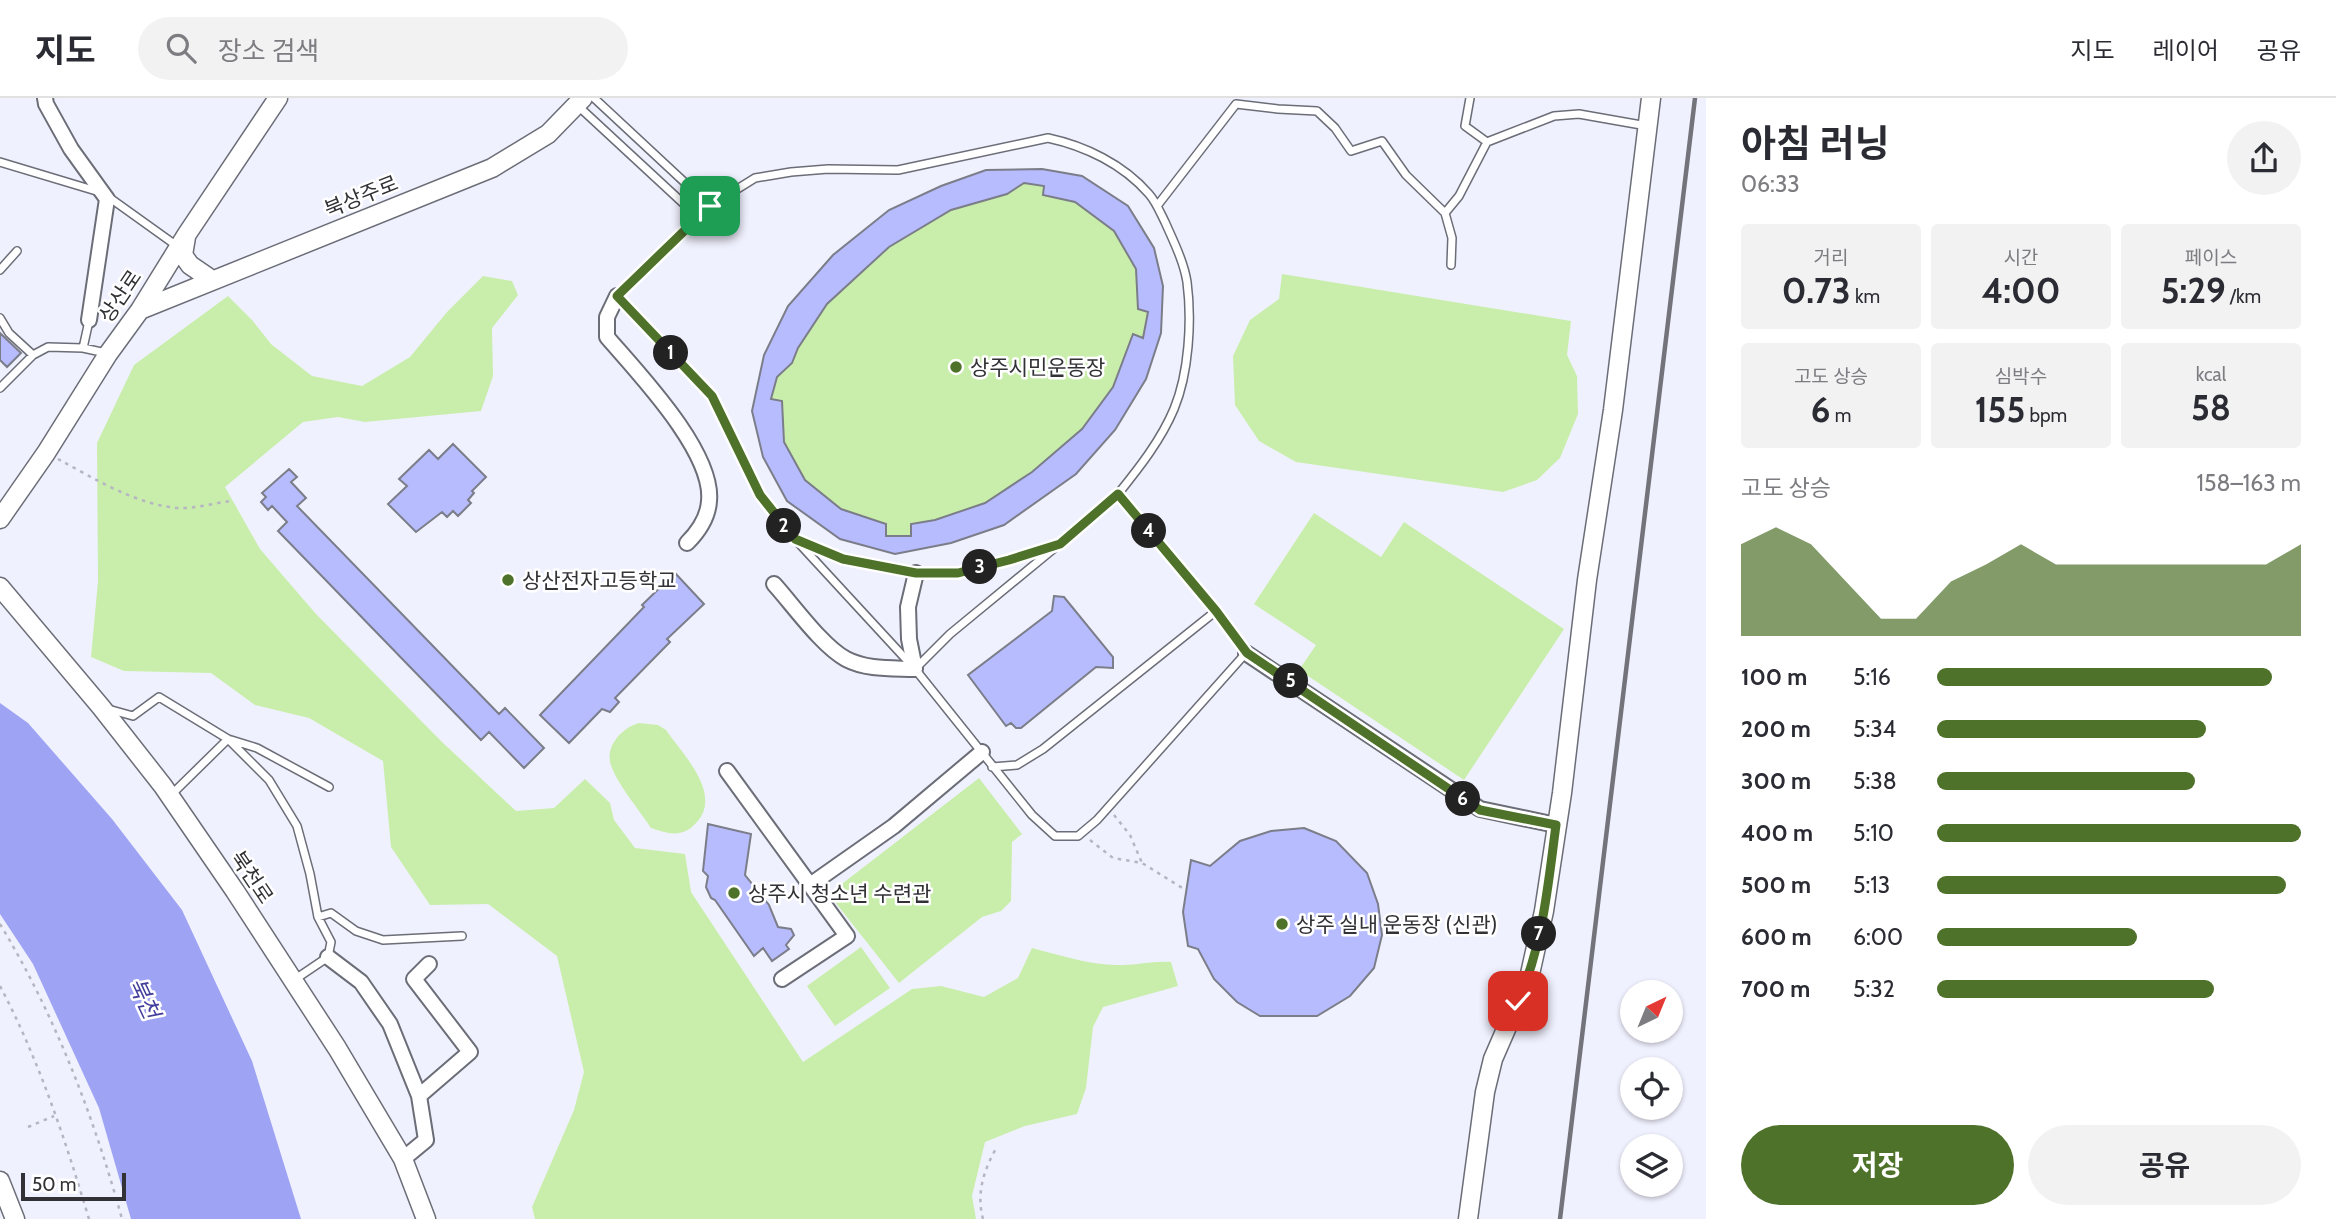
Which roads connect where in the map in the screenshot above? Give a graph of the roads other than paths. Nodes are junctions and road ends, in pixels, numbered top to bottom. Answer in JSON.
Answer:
{"nodes":[{"id":1,"x":46,"y":98,"type":"edge"},
{"id":2,"x":278,"y":98,"type":"edge"},
{"id":3,"x":1470,"y":98,"type":"edge"},
{"id":4,"x":1651,"y":98,"type":"edge"},
{"id":5,"x":582,"y":100,"type":"edge"},
{"id":6,"x":1647,"y":127,"type":"junction"},
{"id":7,"x":1487,"y":142,"type":"junction"},
{"id":8,"x":0,"y":162,"type":"edge"},
{"id":9,"x":103,"y":193,"type":"junction"},
{"id":10,"x":710,"y":206,"type":"junction"},
{"id":11,"x":1157,"y":206,"type":"junction"},
{"id":12,"x":1445,"y":213,"type":"junction"},
{"id":13,"x":698,"y":217,"type":"junction"},
{"id":14,"x":182,"y":240,"type":"junction"},
{"id":15,"x":17,"y":251,"type":"dead end"},
{"id":16,"x":1451,"y":265,"type":"dead end"},
{"id":17,"x":0,"y":270,"type":"edge"},
{"id":18,"x":212,"y":280,"type":"junction"},
{"id":19,"x":617,"y":296,"type":"junction"},
{"id":20,"x":140,"y":310,"type":"junction"},
{"id":21,"x":0,"y":318,"type":"edge"},
{"id":22,"x":89,"y":320,"type":"joint"},
{"id":23,"x":83,"y":348,"type":"junction"},
{"id":24,"x":108,"y":354,"type":"junction"},
{"id":25,"x":33,"y":355,"type":"junction"},
{"id":26,"x":0,"y":388,"type":"edge"},
{"id":27,"x":1118,"y":494,"type":"junction"},
{"id":28,"x":0,"y":520,"type":"edge"},
{"id":29,"x":795,"y":539,"type":"junction"},
{"id":30,"x":687,"y":543,"type":"dead end"},
{"id":31,"x":1060,"y":544,"type":"junction"},
{"id":32,"x":916,"y":573,"type":"junction"},
{"id":33,"x":774,"y":584,"type":"dead end"},
{"id":34,"x":0,"y":587,"type":"edge"},
{"id":35,"x":1216,"y":611,"type":"junction"},
{"id":36,"x":1247,"y":653,"type":"junction"},
{"id":37,"x":915,"y":669,"type":"junction"},
{"id":38,"x":100,"y":707,"type":"junction"},
{"id":39,"x":228,"y":739,"type":"junction"},
{"id":40,"x":982,"y":752,"type":"junction"},
{"id":41,"x":992,"y":767,"type":"junction"},
{"id":42,"x":727,"y":771,"type":"dead end"},
{"id":43,"x":329,"y":788,"type":"dead end"},
{"id":44,"x":170,"y":796,"type":"junction"},
{"id":45,"x":1556,"y":825,"type":"junction"},
{"id":46,"x":810,"y":885,"type":"junction"},
{"id":47,"x":318,"y":917,"type":"junction"},
{"id":48,"x":462,"y":936,"type":"dead end"},
{"id":49,"x":328,"y":957,"type":"junction"},
{"id":50,"x":429,"y":964,"type":"dead end"},
{"id":51,"x":782,"y":979,"type":"dead end"},
{"id":52,"x":293,"y":981,"type":"junction"},
{"id":53,"x":419,"y":1096,"type":"junction"},
{"id":54,"x":403,"y":1159,"type":"junction"},
{"id":55,"x":0,"y":1181,"type":"edge"},
{"id":56,"x":15,"y":1219,"type":"edge"},
{"id":57,"x":426,"y":1219,"type":"edge"},
{"id":58,"x":1468,"y":1219,"type":"edge"}],
"edges":[{"from":1,"to":9,"type":"street"},
{"from":2,"to":14,"type":"street","name":"상산로"},
{"from":3,"to":7,"type":"lane"},
{"from":4,"to":6,"type":"street"},
{"from":5,"to":10,"type":"lane"},
{"from":5,"to":13,"type":"lane"},
{"from":5,"to":18,"type":"street","name":"북상주로"},
{"from":6,"to":7,"type":"lane"},
{"from":6,"to":45,"type":"street"},
{"from":7,"to":12,"type":"lane"},
{"from":8,"to":9,"type":"lane"},
{"from":9,"to":14,"type":"lane"},
{"from":9,"to":22,"type":"street"},
{"from":10,"to":11,"type":"lane"},
{"from":10,"to":13,"type":"lane"},
{"from":11,"to":12,"type":"lane"},
{"from":11,"to":27,"type":"lane"},
{"from":12,"to":16,"type":"lane"},
{"from":13,"to":19,"type":"lane"},
{"from":14,"to":18,"type":"street"},
{"from":14,"to":20,"type":"street","name":"상산로"},
{"from":15,"to":17,"type":"lane"},
{"from":18,"to":20,"type":"street","name":"북상주로"},
{"from":19,"to":29,"type":"lane"},
{"from":19,"to":30,"type":"street"},
{"from":20,"to":24,"type":"street","name":"상산로"},
{"from":21,"to":25,"type":"lane"},
{"from":22,"to":23,"type":"lane"},
{"from":23,"to":24,"type":"lane"},
{"from":23,"to":25,"type":"lane"},
{"from":24,"to":28,"type":"street","name":"상산로"},
{"from":25,"to":26,"type":"lane"},
{"from":27,"to":31,"type":"lane"},
{"from":27,"to":35,"type":"lane"},
{"from":29,"to":32,"type":"lane"},
{"from":29,"to":37,"type":"lane"},
{"from":31,"to":32,"type":"lane"},
{"from":31,"to":37,"type":"lane"},
{"from":32,"to":37,"type":"street"},
{"from":33,"to":37,"type":"street"},
{"from":34,"to":38,"type":"street","name":"북천로"},
{"from":35,"to":36,"type":"lane"},
{"from":35,"to":41,"type":"lane"},
{"from":36,"to":41,"type":"lane"},
{"from":36,"to":45,"type":"street"},
{"from":37,"to":40,"type":"lane"},
{"from":38,"to":39,"type":"lane"},
{"from":38,"to":44,"type":"street","name":"북천로"},
{"from":39,"to":43,"type":"lane"},
{"from":39,"to":44,"type":"lane"},
{"from":39,"to":47,"type":"lane"},
{"from":40,"to":41,"type":"lane"},
{"from":40,"to":46,"type":"street"},
{"from":42,"to":46,"type":"street"},
{"from":44,"to":52,"type":"street","name":"북천로"},
{"from":45,"to":58,"type":"street"},
{"from":46,"to":51,"type":"street"},
{"from":47,"to":48,"type":"lane"},
{"from":47,"to":49,"type":"lane"},
{"from":49,"to":52,"type":"lane"},
{"from":49,"to":53,"type":"street"},
{"from":50,"to":53,"type":"street"},
{"from":52,"to":54,"type":"street","name":"북천로"},
{"from":53,"to":54,"type":"street"},
{"from":54,"to":57,"type":"street","name":"북천로"},
{"from":55,"to":56,"type":"street"}]}
